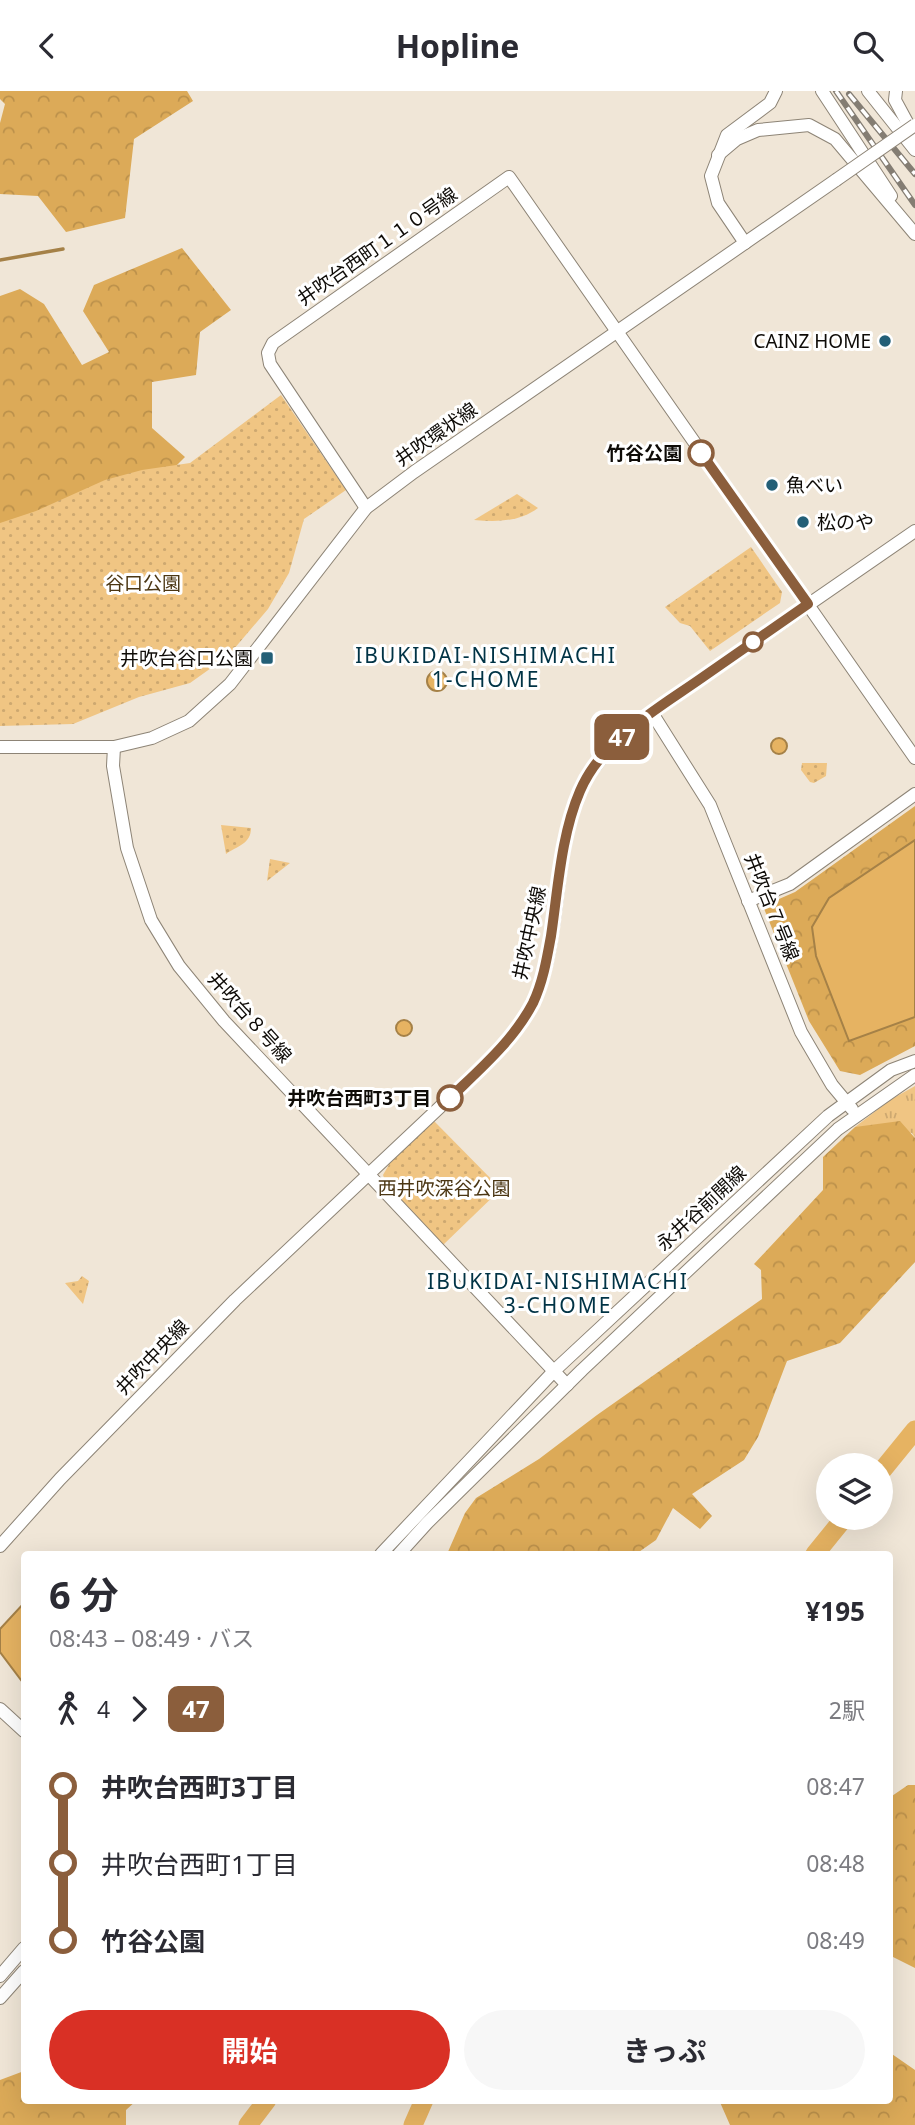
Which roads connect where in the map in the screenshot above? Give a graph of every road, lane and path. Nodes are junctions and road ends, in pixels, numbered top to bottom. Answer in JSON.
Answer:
{"nodes":[{"id":1,"x":776,"y":91,"type":"edge"},
{"id":2,"x":822,"y":91,"type":"edge"},
{"id":3,"x":868,"y":91,"type":"edge"},
{"id":4,"x":896,"y":91,"type":"edge"},
{"id":5,"x":915,"y":125,"type":"edge"},
{"id":6,"x":915,"y":137,"type":"edge"},
{"id":7,"x":915,"y":150,"type":"edge"},
{"id":8,"x":718,"y":155,"type":"junction"},
{"id":9,"x":915,"y":233,"type":"edge"},
{"id":10,"x":745,"y":243,"type":"junction"},
{"id":11,"x":618,"y":331,"type":"junction"},
{"id":12,"x":366,"y":508,"type":"junction"},
{"id":13,"x":915,"y":531,"type":"edge"},
{"id":14,"x":808,"y":604,"type":"junction"},
{"id":15,"x":652,"y":713,"type":"junction"},
{"id":16,"x":0,"y":747,"type":"edge"},
{"id":17,"x":114,"y":747,"type":"junction"},
{"id":18,"x":915,"y":758,"type":"edge"},
{"id":19,"x":915,"y":794,"type":"edge"},
{"id":20,"x":748,"y":901,"type":"junction"},
{"id":21,"x":915,"y":1061,"type":"edge"},
{"id":22,"x":915,"y":1075,"type":"edge"},
{"id":23,"x":847,"y":1103,"type":"junction"},
{"id":24,"x":857,"y":1114,"type":"junction"},
{"id":25,"x":370,"y":1174,"type":"junction"},
{"id":26,"x":555,"y":1370,"type":"junction"},
{"id":27,"x":567,"y":1385,"type":"junction"},
{"id":28,"x":0,"y":1546,"type":"edge"},
{"id":29,"x":384,"y":1551,"type":"edge"},
{"id":30,"x":402,"y":1551,"type":"edge"},
{"id":31,"x":0,"y":1709,"type":"edge"},
{"id":32,"x":21,"y":1728,"type":"edge"},
{"id":33,"x":21,"y":1952,"type":"edge"},
{"id":34,"x":21,"y":1974,"type":"edge"},
{"id":35,"x":0,"y":1976,"type":"edge"},
{"id":36,"x":0,"y":1998,"type":"edge"}],
"edges":[{"from":1,"to":8,"type":"street"},
{"from":2,"to":9,"type":"street"},
{"from":3,"to":7,"type":"street"},
{"from":4,"to":6,"type":"street"},
{"from":5,"to":10,"type":"street","name":"井吹環状線","bridge":true},
{"from":8,"to":9,"type":"street"},
{"from":8,"to":10,"type":"street"},
{"from":10,"to":11,"type":"street","name":"井吹環状線"},
{"from":11,"to":12,"type":"street","name":"井吹環状線"},
{"from":11,"to":12,"type":"street","name":"井吹台西町１１０号線"},
{"from":11,"to":14,"type":"street"},
{"from":12,"to":17,"type":"street","name":"井吹環状線"},
{"from":13,"to":14,"type":"street","name":"井吹中央線"},
{"from":14,"to":15,"type":"street","name":"井吹中央線"},
{"from":14,"to":18,"type":"street"},
{"from":15,"to":20,"type":"street","name":"井吹台７号線"},
{"from":15,"to":25,"type":"street","name":"井吹中央線"},
{"from":16,"to":17,"type":"street","name":"井吹環状線"},
{"from":17,"to":25,"type":"street","name":"井吹台８号線"},
{"from":19,"to":20,"type":"street"},
{"from":20,"to":23,"type":"street","name":"井吹台７号線"},
{"from":21,"to":23,"type":"street","name":"永井谷前開線"},
{"from":22,"to":24,"type":"street","name":"永井谷前開線"},
{"from":23,"to":24,"type":"street","name":"井吹台７号線"},
{"from":23,"to":26,"type":"street","name":"永井谷前開線"},
{"from":24,"to":27,"type":"street","name":"永井谷前開線"},
{"from":25,"to":26,"type":"street","name":"井吹台８号線"},
{"from":25,"to":28,"type":"street","name":"井吹中央線"},
{"from":26,"to":27,"type":"street","name":"井吹台８号線"},
{"from":26,"to":29,"type":"street","name":"永井谷前開線"},
{"from":27,"to":30,"type":"street","name":"永井谷前開線"},
{"from":31,"to":32,"type":"street"},
{"from":33,"to":35,"type":"street"},
{"from":34,"to":36,"type":"street"}]}
